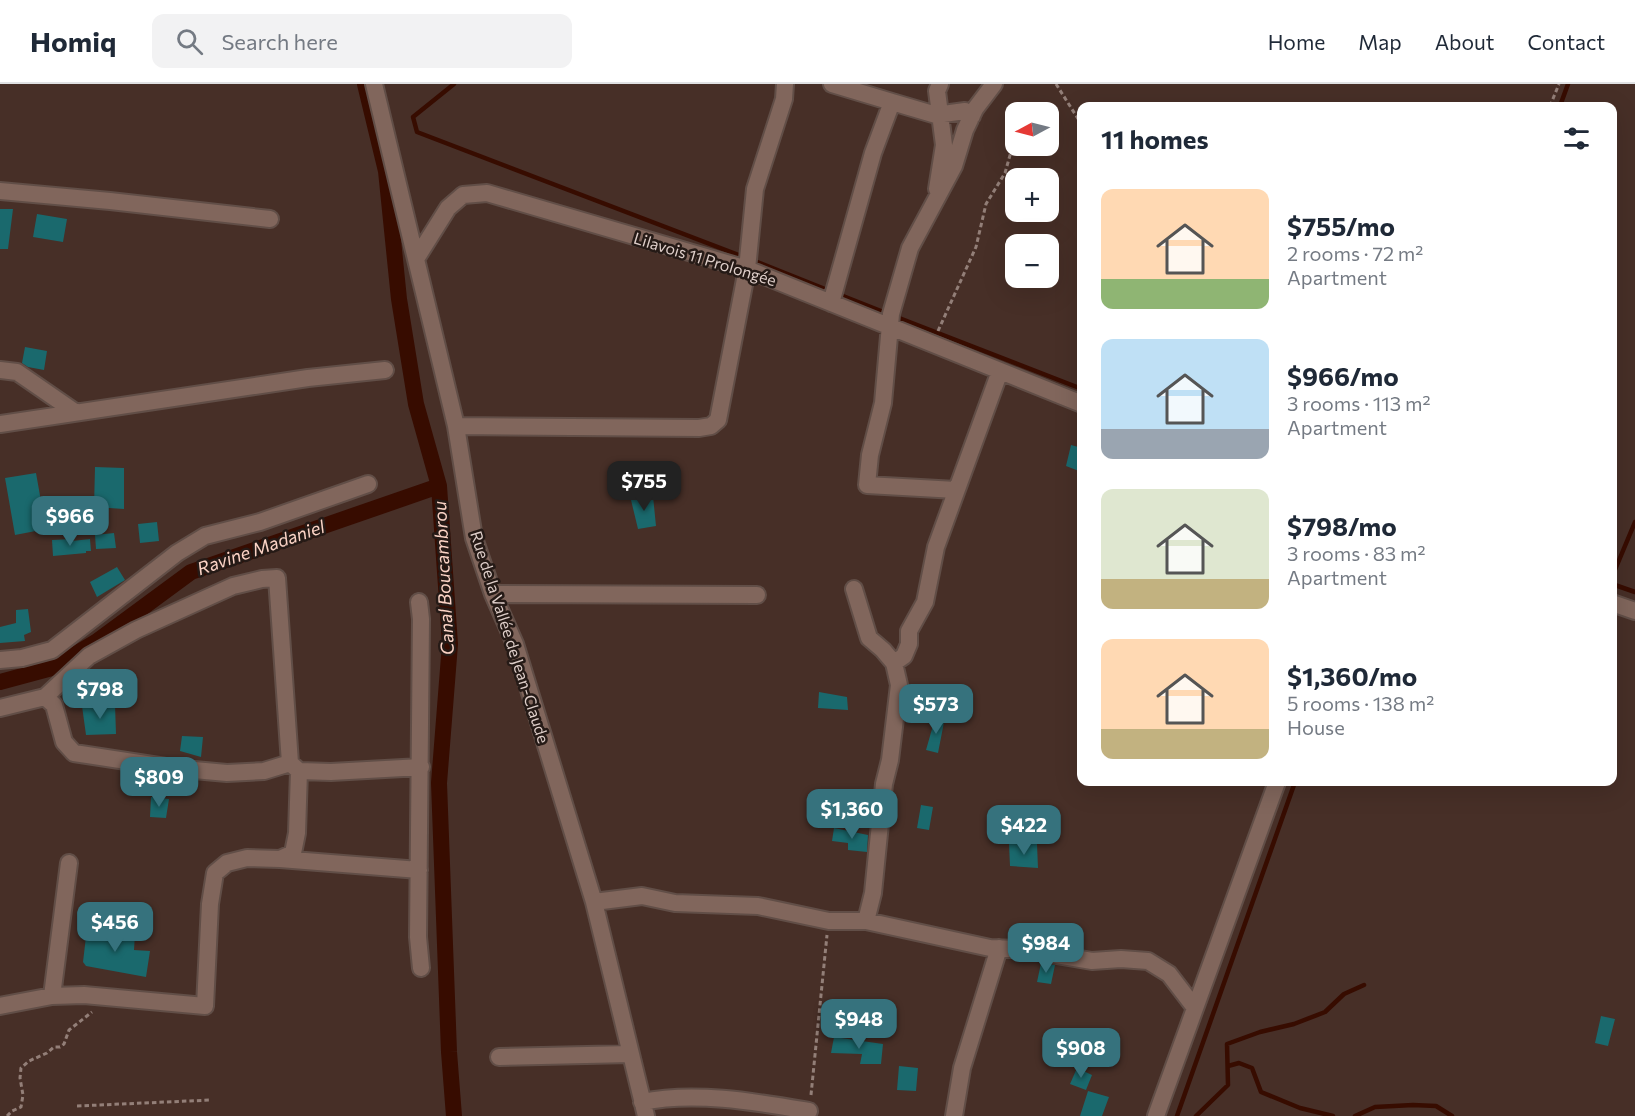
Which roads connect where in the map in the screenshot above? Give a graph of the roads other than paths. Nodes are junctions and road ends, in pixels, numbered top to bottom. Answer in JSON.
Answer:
{"nodes":[{"id":1,"x":374,"y":84,"type":"edge"},
{"id":2,"x":785,"y":84,"type":"edge"},
{"id":3,"x":832,"y":84,"type":"edge"},
{"id":4,"x":940,"y":84,"type":"edge"},
{"id":5,"x":994,"y":84,"type":"edge"},
{"id":6,"x":892,"y":102,"type":"junction"},
{"id":7,"x":939,"y":114,"type":"junction"},
{"id":8,"x":972,"y":116,"type":"junction"},
{"id":9,"x":0,"y":191,"type":"edge"},
{"id":10,"x":935,"y":202,"type":"junction"},
{"id":11,"x":270,"y":219,"type":"dead end"},
{"id":12,"x":416,"y":259,"type":"junction"},
{"id":13,"x":747,"y":269,"type":"junction"},
{"id":14,"x":831,"y":303,"type":"junction"},
{"id":15,"x":890,"y":327,"type":"junction"},
{"id":16,"x":0,"y":370,"type":"edge"},
{"id":17,"x":385,"y":370,"type":"dead end"},
{"id":18,"x":1000,"y":371,"type":"junction"},
{"id":19,"x":1077,"y":402,"type":"edge"},
{"id":20,"x":75,"y":412,"type":"junction"},
{"id":21,"x":0,"y":423,"type":"edge"},
{"id":22,"x":456,"y":426,"type":"junction"},
{"id":23,"x":368,"y":484,"type":"dead end"},
{"id":24,"x":956,"y":490,"type":"junction"},
{"id":25,"x":854,"y":589,"type":"dead end"},
{"id":26,"x":493,"y":594,"type":"junction"},
{"id":27,"x":757,"y":595,"type":"dead end"},
{"id":28,"x":419,"y":602,"type":"dead end"},
{"id":29,"x":1617,"y":605,"type":"edge"},
{"id":30,"x":1635,"y":611,"type":"edge"},
{"id":31,"x":0,"y":660,"type":"edge"},
{"id":32,"x":894,"y":663,"type":"junction"},
{"id":33,"x":45,"y":697,"type":"junction"},
{"id":34,"x":0,"y":708,"type":"edge"},
{"id":35,"x":294,"y":767,"type":"junction"},
{"id":36,"x":420,"y":767,"type":"junction"},
{"id":37,"x":1276,"y":786,"type":"edge"},
{"id":38,"x":280,"y":860,"type":"junction"},
{"id":39,"x":69,"y":863,"type":"dead end"},
{"id":40,"x":419,"y":870,"type":"junction"},
{"id":41,"x":594,"y":902,"type":"junction"},
{"id":42,"x":866,"y":921,"type":"junction"},
{"id":43,"x":999,"y":948,"type":"junction"},
{"id":44,"x":421,"y":968,"type":"dead end"},
{"id":45,"x":52,"y":996,"type":"junction"},
{"id":46,"x":0,"y":1006,"type":"edge"},
{"id":47,"x":1195,"y":1008,"type":"junction"},
{"id":48,"x":630,"y":1054,"type":"junction"},
{"id":49,"x":499,"y":1057,"type":"dead end"},
{"id":50,"x":644,"y":1109,"type":"edge"},
{"id":51,"x":810,"y":1111,"type":"road end"},
{"id":52,"x":954,"y":1116,"type":"edge"},
{"id":53,"x":1156,"y":1116,"type":"edge"}],
"edges":[{"from":1,"to":12,"type":"street","name":"Rue de la Vallée de Jean-Claude"},
{"from":2,"to":13,"type":"street"},
{"from":3,"to":6,"type":"street"},
{"from":4,"to":7,"type":"street"},
{"from":5,"to":8,"type":"street"},
{"from":6,"to":7,"type":"street"},
{"from":6,"to":14,"type":"street"},
{"from":7,"to":8,"type":"street"},
{"from":7,"to":10,"type":"street"},
{"from":8,"to":10,"type":"street"},
{"from":9,"to":11,"type":"street"},
{"from":10,"to":15,"type":"street"},
{"from":12,"to":13,"type":"street","name":"Lilavois 11 Prolongée"},
{"from":12,"to":22,"type":"street","name":"Rue de la Vallée de Jean-Claude"},
{"from":13,"to":14,"type":"street","name":"Lilavois 11 Prolongée"},
{"from":13,"to":22,"type":"street"},
{"from":14,"to":15,"type":"street","name":"Lilavois 11 Prolongée"},
{"from":15,"to":18,"type":"street","name":"Lilavois 11 Prolongée"},
{"from":15,"to":24,"type":"street"},
{"from":16,"to":20,"type":"street"},
{"from":17,"to":20,"type":"street"},
{"from":18,"to":19,"type":"street","name":"Lilavois 11 Prolongée"},
{"from":18,"to":24,"type":"street"},
{"from":20,"to":21,"type":"street"},
{"from":22,"to":26,"type":"street","name":"Rue de la Vallée de Jean-Claude"},
{"from":23,"to":31,"type":"street"},
{"from":24,"to":32,"type":"street"},
{"from":25,"to":32,"type":"street"},
{"from":26,"to":27,"type":"street"},
{"from":26,"to":41,"type":"street","name":"Rue de la Vallée de Jean-Claude"},
{"from":28,"to":36,"type":"street"},
{"from":29,"to":30,"type":"street"},
{"from":32,"to":42,"type":"street"},
{"from":33,"to":34,"type":"street"},
{"from":33,"to":35,"type":"street"},
{"from":33,"to":35,"type":"street"},
{"from":35,"to":36,"type":"street"},
{"from":35,"to":38,"type":"street"},
{"from":36,"to":40,"type":"street"},
{"from":37,"to":47,"type":"street"},
{"from":38,"to":40,"type":"street"},
{"from":38,"to":45,"type":"street"},
{"from":39,"to":45,"type":"street"},
{"from":40,"to":44,"type":"street"},
{"from":41,"to":42,"type":"street"},
{"from":41,"to":48,"type":"street","name":"Rue de la Vallée de Jean-Claude"},
{"from":42,"to":43,"type":"street"},
{"from":43,"to":47,"type":"street"},
{"from":43,"to":52,"type":"street"},
{"from":45,"to":46,"type":"street"},
{"from":47,"to":53,"type":"street"},
{"from":48,"to":49,"type":"street"},
{"from":48,"to":50,"type":"street","name":"Rue de la Vallée de Jean-Claude"},
{"from":50,"to":51,"type":"street"}]}
